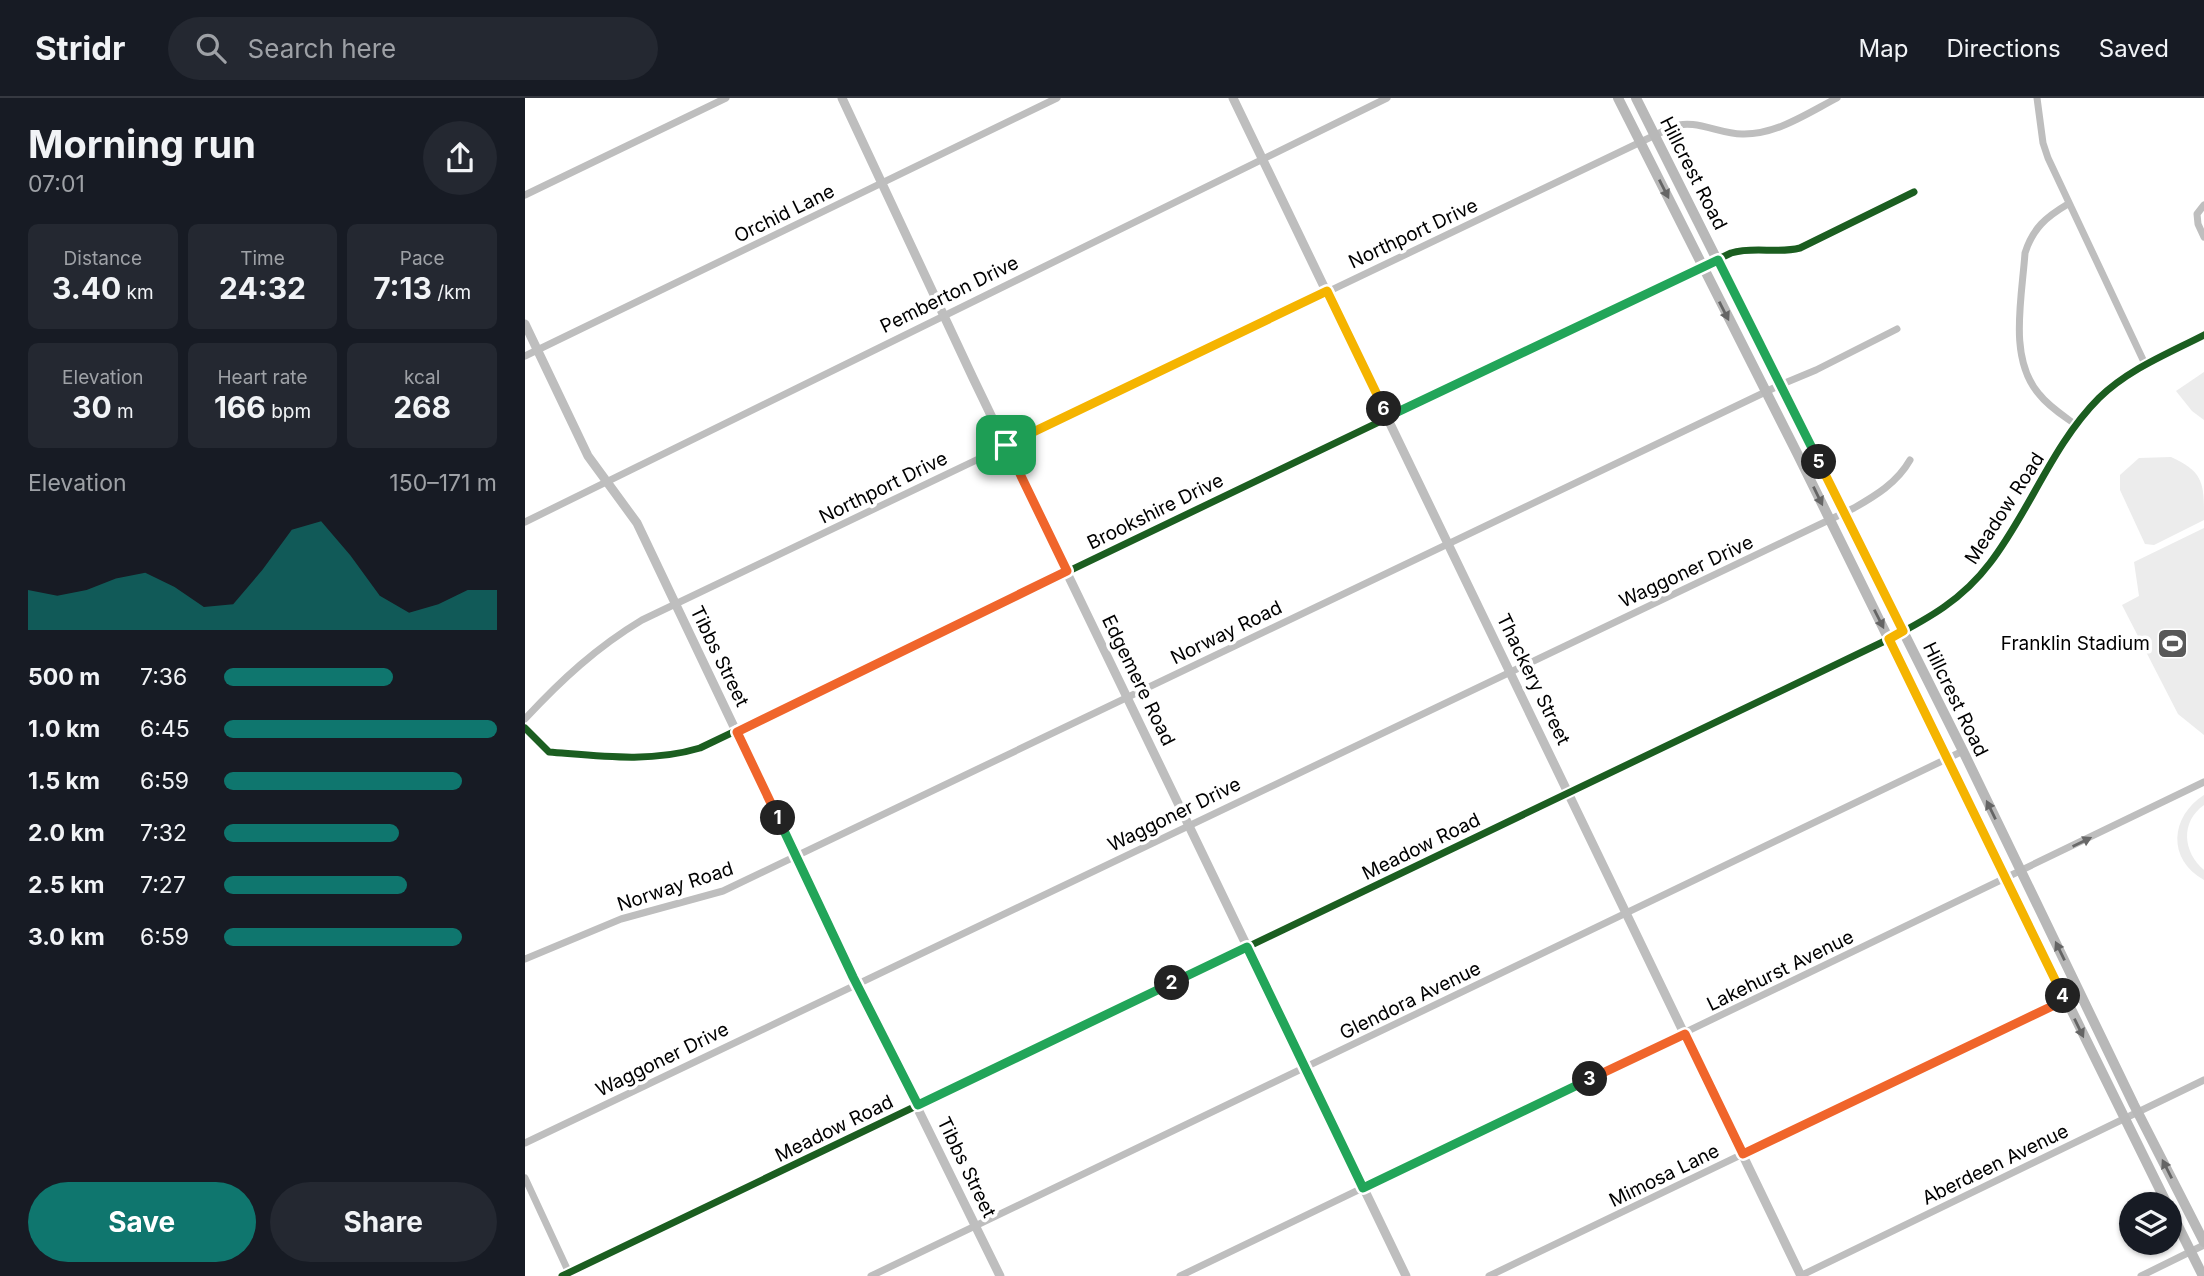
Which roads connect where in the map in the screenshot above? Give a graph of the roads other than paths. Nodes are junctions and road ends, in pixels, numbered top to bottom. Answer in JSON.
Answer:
{"nodes":[{"id":1,"x":726,"y":98,"type":"edge"},
{"id":2,"x":842,"y":98,"type":"edge"},
{"id":3,"x":1057,"y":98,"type":"edge"},
{"id":4,"x":1233,"y":98,"type":"edge"},
{"id":5,"x":1387,"y":98,"type":"edge"},
{"id":6,"x":1618,"y":98,"type":"edge"},
{"id":7,"x":1636,"y":98,"type":"edge"},
{"id":8,"x":1837,"y":98,"type":"edge"},
{"id":9,"x":2037,"y":98,"type":"edge"},
{"id":10,"x":1655,"y":135,"type":"junction"},
{"id":11,"x":1640,"y":142,"type":"junction"},
{"id":12,"x":1263,"y":159,"type":"junction"},
{"id":13,"x":881,"y":183,"type":"junction"},
{"id":14,"x":1914,"y":192,"type":"dead end"},
{"id":15,"x":525,"y":195,"type":"edge"},
{"id":16,"x":2068,"y":204,"type":"junction"},
{"id":17,"x":2204,"y":206,"type":"edge"},
{"id":18,"x":2204,"y":237,"type":"edge"},
{"id":19,"x":1718,"y":260,"type":"junction"},
{"id":20,"x":1702,"y":267,"type":"junction"},
{"id":21,"x":1327,"y":291,"type":"junction"},
{"id":22,"x":944,"y":314,"type":"junction"},
{"id":23,"x":525,"y":324,"type":"edge"},
{"id":24,"x":1897,"y":329,"type":"dead end"},
{"id":25,"x":2204,"y":335,"type":"edge"},
{"id":26,"x":538,"y":350,"type":"junction"},
{"id":27,"x":525,"y":356,"type":"edge"},
{"id":28,"x":2145,"y":364,"type":"junction"},
{"id":29,"x":1780,"y":385,"type":"junction"},
{"id":30,"x":1766,"y":392,"type":"junction"},
{"id":31,"x":1387,"y":417,"type":"junction"},
{"id":32,"x":2076,"y":425,"type":"junction"},
{"id":33,"x":1006,"y":445,"type":"junction"},
{"id":34,"x":1910,"y":460,"type":"dead end"},
{"id":35,"x":607,"y":480,"type":"junction"},
{"id":36,"x":1837,"y":516,"type":"junction"},
{"id":37,"x":525,"y":522,"type":"edge"},
{"id":38,"x":1449,"y":543,"type":"junction"},
{"id":39,"x":1067,"y":571,"type":"junction"},
{"id":40,"x":676,"y":604,"type":"junction"},
{"id":41,"x":1903,"y":631,"type":"junction"},
{"id":42,"x":1889,"y":639,"type":"junction"},
{"id":43,"x":1510,"y":671,"type":"junction"},
{"id":44,"x":1127,"y":697,"type":"junction"},
{"id":45,"x":525,"y":719,"type":"edge"},
{"id":46,"x":525,"y":728,"type":"edge"},
{"id":47,"x":737,"y":732,"type":"junction"},
{"id":48,"x":1963,"y":751,"type":"junction"},
{"id":49,"x":1947,"y":759,"type":"junction"},
{"id":50,"x":2204,"y":782,"type":"edge"},
{"id":51,"x":1569,"y":792,"type":"junction"},
{"id":52,"x":1189,"y":825,"type":"junction"},
{"id":53,"x":796,"y":855,"type":"junction"},
{"id":54,"x":2021,"y":872,"type":"junction"},
{"id":55,"x":2007,"y":878,"type":"junction"},
{"id":56,"x":1627,"y":914,"type":"junction"},
{"id":57,"x":1247,"y":947,"type":"junction"},
{"id":58,"x":525,"y":959,"type":"edge"},
{"id":59,"x":857,"y":983,"type":"junction"},
{"id":60,"x":2080,"y":992,"type":"junction"},
{"id":61,"x":2065,"y":1000,"type":"junction"},
{"id":62,"x":1685,"y":1034,"type":"junction"},
{"id":63,"x":1304,"y":1068,"type":"junction"},
{"id":64,"x":2204,"y":1080,"type":"edge"},
{"id":65,"x":918,"y":1105,"type":"junction"},
{"id":66,"x":2138,"y":1112,"type":"junction"},
{"id":67,"x":2124,"y":1119,"type":"junction"},
{"id":68,"x":525,"y":1143,"type":"edge"},
{"id":69,"x":1743,"y":1154,"type":"junction"},
{"id":70,"x":525,"y":1178,"type":"edge"},
{"id":71,"x":1363,"y":1188,"type":"junction"},
{"id":72,"x":2161,"y":1192,"type":"edge"},
{"id":73,"x":976,"y":1227,"type":"junction"},
{"id":74,"x":2182,"y":1233,"type":"edge"},
{"id":75,"x":2204,"y":1244,"type":"edge"},
{"id":76,"x":2191,"y":1251,"type":"junction"},
{"id":77,"x":567,"y":1275,"type":"edge"},
{"id":78,"x":871,"y":1276,"type":"edge"},
{"id":79,"x":1000,"y":1276,"type":"edge"},
{"id":80,"x":1180,"y":1276,"type":"edge"},
{"id":81,"x":1406,"y":1276,"type":"edge"},
{"id":82,"x":1489,"y":1276,"type":"edge"},
{"id":83,"x":1801,"y":1276,"type":"edge"},
{"id":84,"x":2141,"y":1276,"type":"edge"},
{"id":85,"x":2203,"y":1276,"type":"edge"}],
"edges":[{"from":1,"to":15,"type":"street"},
{"from":2,"to":13,"type":"street","name":"Edgemere Road"},
{"from":3,"to":13,"type":"street","name":"Orchid Lane"},
{"from":4,"to":12,"type":"street","name":"Thackery Street"},
{"from":5,"to":12,"type":"street","name":"Pemberton Drive"},
{"from":6,"to":11,"type":"main road","name":"Hillcrest Road"},
{"from":7,"to":10,"type":"main road","name":"Hillcrest Road"},
{"from":8,"to":10,"type":"street"},
{"from":9,"to":16,"type":"street"},
{"from":10,"to":11,"type":"street","name":"Northport Drive"},
{"from":10,"to":19,"type":"main road","name":"Hillcrest Road"},
{"from":11,"to":20,"type":"main road","name":"Hillcrest Road","one_way":true},
{"from":11,"to":21,"type":"street","name":"Northport Drive"},
{"from":12,"to":21,"type":"street","name":"Thackery Street"},
{"from":12,"to":22,"type":"street","name":"Pemberton Drive"},
{"from":13,"to":22,"type":"street","name":"Edgemere Road"},
{"from":13,"to":26,"type":"street","name":"Orchid Lane"},
{"from":14,"to":19,"type":"street","name":"Brookshire Drive"},
{"from":16,"to":28,"type":"street"},
{"from":16,"to":32,"type":"street"},
{"from":17,"to":18,"type":"street"},
{"from":19,"to":20,"type":"street","name":"Brookshire Drive"},
{"from":19,"to":29,"type":"main road","name":"Hillcrest Road"},
{"from":20,"to":30,"type":"main road","name":"Hillcrest Road","one_way":true},
{"from":20,"to":31,"type":"street","name":"Brookshire Drive"},
{"from":21,"to":31,"type":"street","name":"Thackery Street"},
{"from":21,"to":33,"type":"street","name":"Northport Drive"},
{"from":22,"to":33,"type":"street","name":"Edgemere Road"},
{"from":22,"to":35,"type":"street","name":"Pemberton Drive"},
{"from":23,"to":26,"type":"street","name":"Tibbs Street"},
{"from":24,"to":29,"type":"street","name":"Norway Road"},
{"from":25,"to":28,"type":"street","name":"Meadow Road"},
{"from":26,"to":27,"type":"street","name":"Orchid Lane"},
{"from":26,"to":35,"type":"street","name":"Tibbs Street"},
{"from":28,"to":32,"type":"street","name":"Meadow Road"},
{"from":29,"to":30,"type":"street","name":"Norway Road"},
{"from":29,"to":36,"type":"main road","name":"Hillcrest Road"},
{"from":30,"to":36,"type":"main road","name":"Hillcrest Road","one_way":true},
{"from":30,"to":38,"type":"street","name":"Norway Road"},
{"from":31,"to":38,"type":"street","name":"Thackery Street"},
{"from":31,"to":39,"type":"street","name":"Brookshire Drive"},
{"from":32,"to":41,"type":"street","name":"Meadow Road"},
{"from":33,"to":39,"type":"street","name":"Edgemere Road"},
{"from":33,"to":40,"type":"street","name":"Northport Drive"},
{"from":34,"to":36,"type":"street","name":"Waggoner Drive"},
{"from":35,"to":37,"type":"street","name":"Pemberton Drive"},
{"from":35,"to":40,"type":"street","name":"Tibbs Street"},
{"from":36,"to":41,"type":"main road","name":"Hillcrest Road"},
{"from":36,"to":42,"type":"main road","name":"Hillcrest Road","one_way":true},
{"from":36,"to":43,"type":"street","name":"Waggoner Drive"},
{"from":38,"to":43,"type":"street","name":"Thackery Street"},
{"from":38,"to":44,"type":"street","name":"Norway Road"},
{"from":39,"to":44,"type":"street","name":"Edgemere Road"},
{"from":39,"to":47,"type":"street","name":"Brookshire Drive"},
{"from":40,"to":45,"type":"street","name":"Northport Drive"},
{"from":40,"to":47,"type":"street","name":"Tibbs Street"},
{"from":41,"to":42,"type":"street","name":"Meadow Road"},
{"from":41,"to":48,"type":"main road","name":"Hillcrest Road"},
{"from":42,"to":49,"type":"main road","name":"Hillcrest Road"},
{"from":42,"to":51,"type":"street","name":"Meadow Road"},
{"from":43,"to":51,"type":"street","name":"Thackery Street"},
{"from":43,"to":52,"type":"street","name":"Waggoner Drive"},
{"from":44,"to":52,"type":"street","name":"Edgemere Road"},
{"from":44,"to":53,"type":"street","name":"Norway Road"},
{"from":46,"to":47,"type":"street","name":"Brookshire Drive"},
{"from":47,"to":53,"type":"street","name":"Tibbs Street"},
{"from":48,"to":49,"type":"street","name":"Glendora Avenue"},
{"from":54,"to":48,"type":"main road","name":"Hillcrest Road","one_way":true},
{"from":49,"to":55,"type":"main road","name":"Hillcrest Road"},
{"from":49,"to":56,"type":"street","name":"Glendora Avenue"},
{"from":54,"to":50,"type":"street","name":"Lakehurst Avenue","one_way":true},
{"from":51,"to":56,"type":"street","name":"Thackery Street"},
{"from":51,"to":57,"type":"street","name":"Meadow Road"},
{"from":52,"to":57,"type":"street","name":"Edgemere Road"},
{"from":52,"to":59,"type":"street","name":"Waggoner Drive"},
{"from":53,"to":58,"type":"street","name":"Norway Road"},
{"from":53,"to":59,"type":"street","name":"Tibbs Street"},
{"from":54,"to":55,"type":"street","name":"Lakehurst Avenue"},
{"from":60,"to":54,"type":"main road","name":"Hillcrest Road","one_way":true},
{"from":55,"to":61,"type":"main road","name":"Hillcrest Road"},
{"from":55,"to":62,"type":"street","name":"Lakehurst Avenue"},
{"from":56,"to":62,"type":"street","name":"Thackery Street"},
{"from":56,"to":63,"type":"street","name":"Glendora Avenue"},
{"from":57,"to":63,"type":"street","name":"Edgemere Road"},
{"from":57,"to":65,"type":"street","name":"Meadow Road"},
{"from":59,"to":65,"type":"street","name":"Tibbs Street"},
{"from":59,"to":68,"type":"street","name":"Waggoner Drive"},
{"from":60,"to":61,"type":"street","name":"Mimosa Lane"},
{"from":60,"to":66,"type":"main road","name":"Hillcrest Road"},
{"from":61,"to":67,"type":"main road","name":"Hillcrest Road","one_way":true},
{"from":61,"to":69,"type":"street","name":"Mimosa Lane"},
{"from":62,"to":69,"type":"street","name":"Thackery Street"},
{"from":62,"to":71,"type":"street","name":"Lakehurst Avenue"},
{"from":63,"to":71,"type":"street","name":"Edgemere Road"},
{"from":63,"to":73,"type":"street","name":"Glendora Avenue"},
{"from":64,"to":66,"type":"street","name":"Aberdeen Avenue"},
{"from":65,"to":73,"type":"street","name":"Tibbs Street"},
{"from":65,"to":77,"type":"street","name":"Meadow Road"},
{"from":66,"to":67,"type":"street","name":"Aberdeen Avenue"},
{"from":75,"to":66,"type":"main road","name":"Hillcrest Road","one_way":true},
{"from":67,"to":72,"type":"main road","name":"Hillcrest Road"},
{"from":67,"to":83,"type":"street","name":"Aberdeen Avenue"},
{"from":69,"to":82,"type":"street","name":"Mimosa Lane"},
{"from":69,"to":83,"type":"street","name":"Thackery Street"},
{"from":70,"to":77,"type":"street"},
{"from":71,"to":80,"type":"street","name":"Lakehurst Avenue"},
{"from":71,"to":81,"type":"street","name":"Edgemere Road"},
{"from":73,"to":78,"type":"street","name":"Glendora Avenue"},
{"from":73,"to":79,"type":"street","name":"Tibbs Street"},
{"from":74,"to":76,"type":"main road"},
{"from":75,"to":76,"type":"street"},
{"from":76,"to":84,"type":"street"},
{"from":76,"to":85,"type":"main road"}]}
